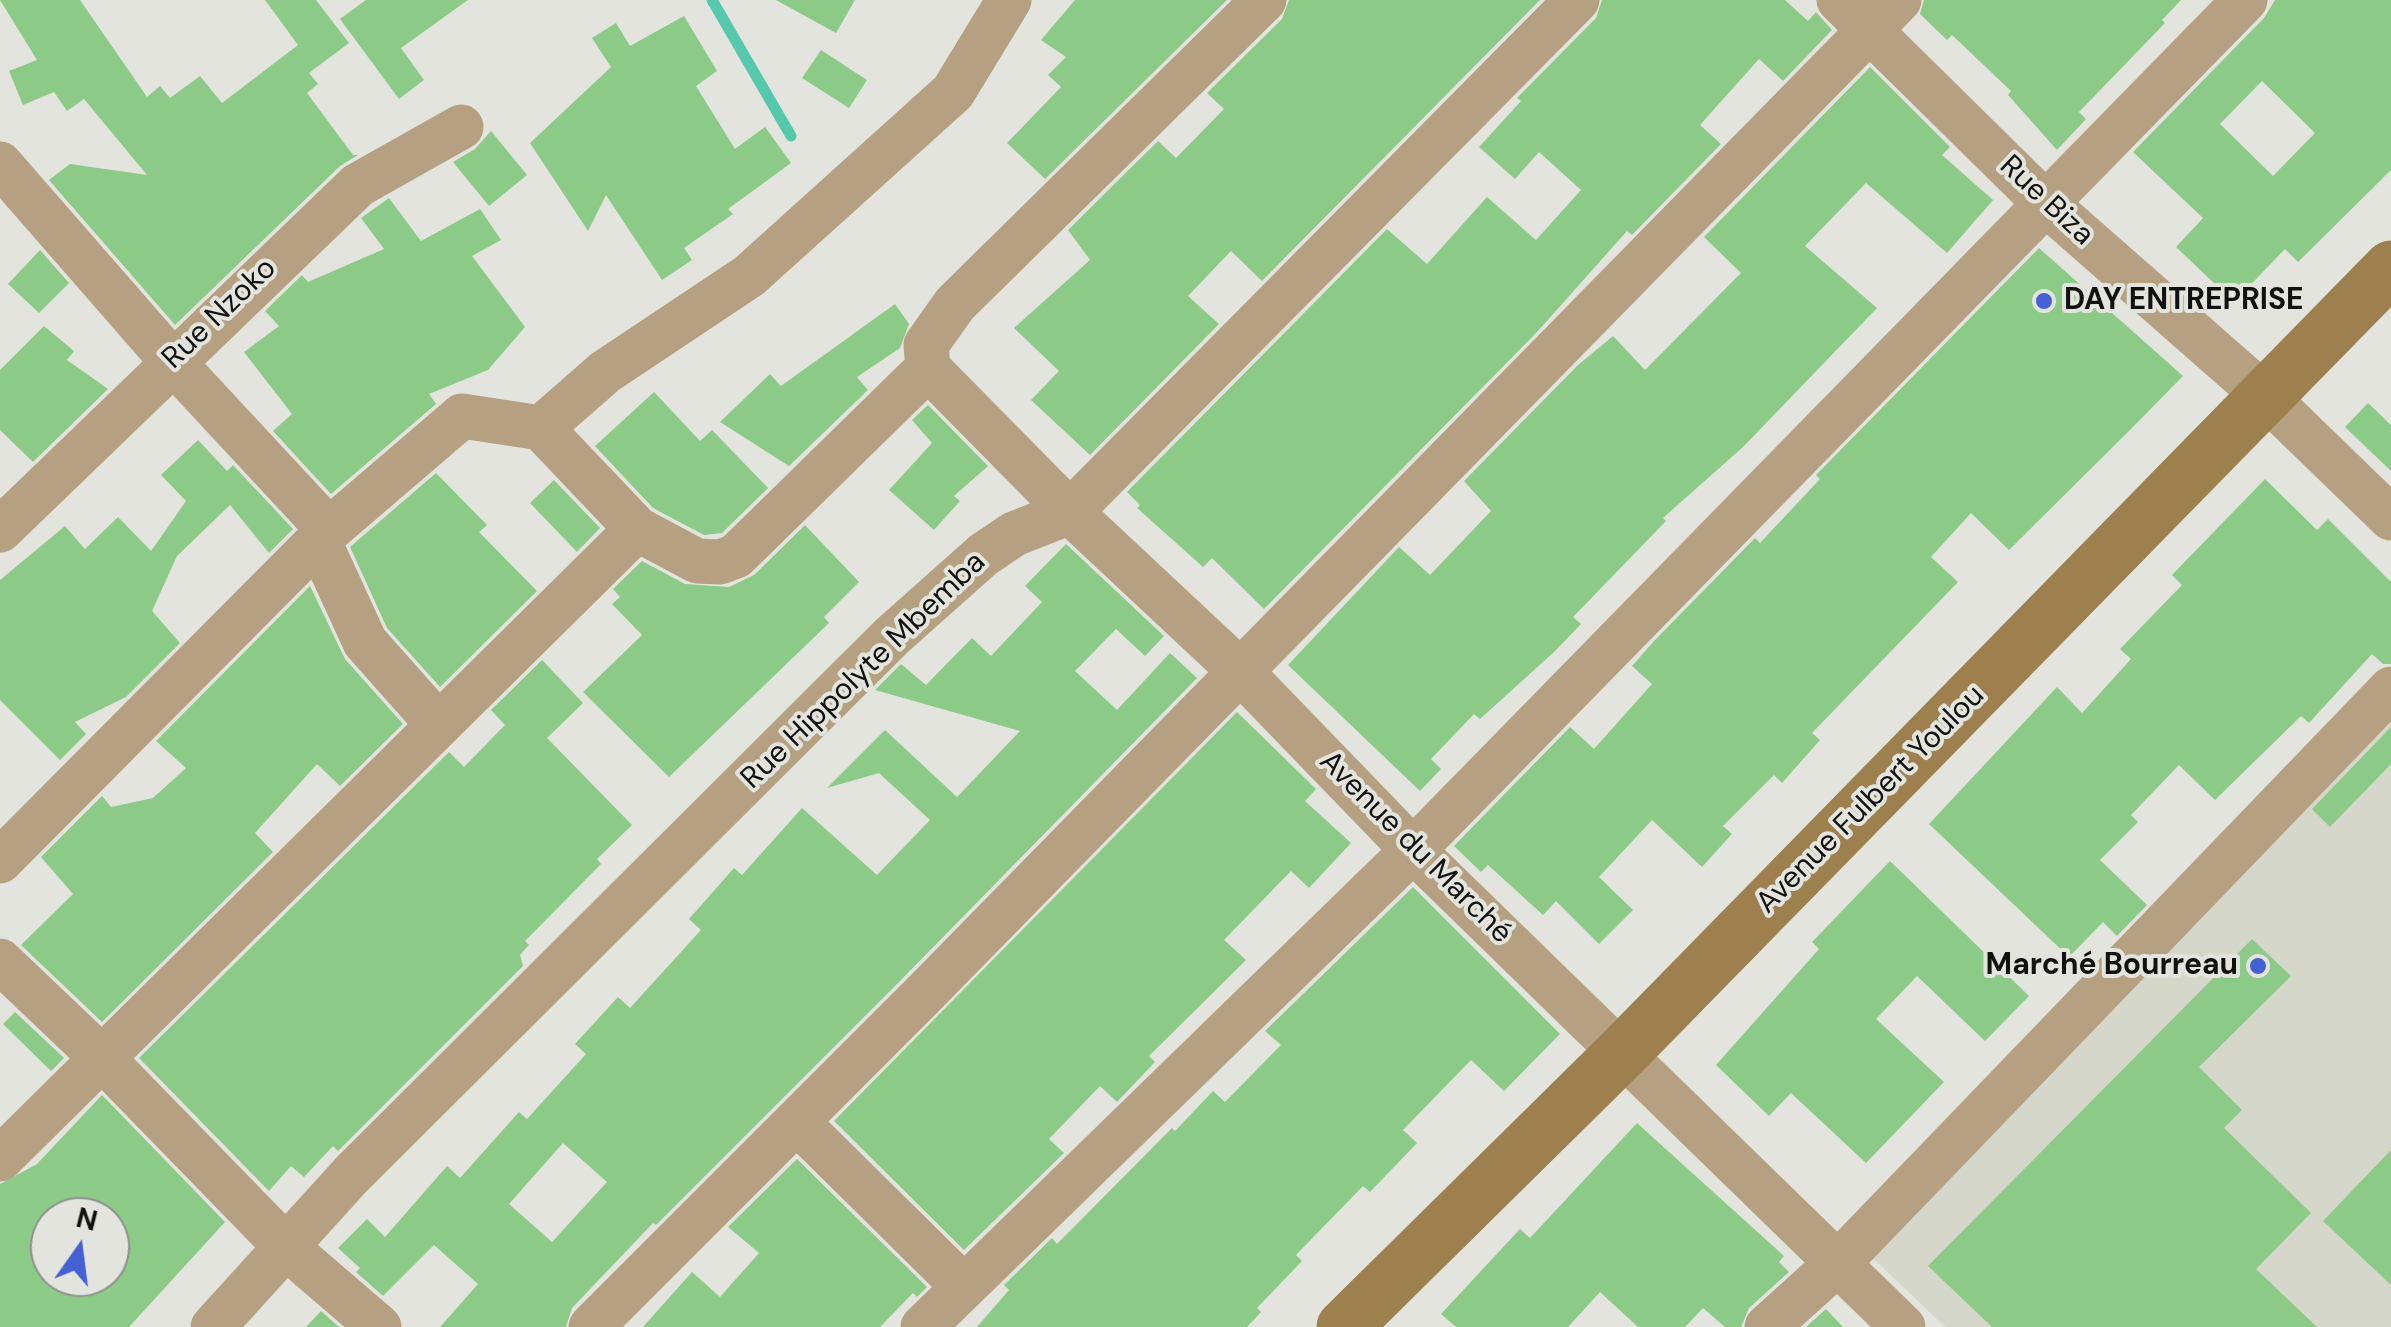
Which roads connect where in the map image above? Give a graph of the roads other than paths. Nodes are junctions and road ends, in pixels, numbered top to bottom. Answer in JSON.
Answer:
{"nodes":[{"id":1,"x":1009,"y":0,"type":"edge"},
{"id":2,"x":1264,"y":0,"type":"edge"},
{"id":3,"x":1576,"y":0,"type":"edge"},
{"id":4,"x":2245,"y":0,"type":"edge"},
{"id":5,"x":1870,"y":10,"type":"edge"},
{"id":6,"x":461,"y":127,"type":"dead end"},
{"id":7,"x":0,"y":164,"type":"edge"},
{"id":8,"x":2044,"y":202,"type":"junction"},
{"id":9,"x":2391,"y":268,"type":"edge"},
{"id":10,"x":171,"y":360,"type":"junction"},
{"id":11,"x":928,"y":368,"type":"junction"},
{"id":12,"x":2264,"y":396,"type":"junction"},
{"id":13,"x":540,"y":428,"type":"junction"},
{"id":14,"x":1070,"y":512,"type":"junction"},
{"id":15,"x":2391,"y":518,"type":"edge"},
{"id":16,"x":637,"y":529,"type":"junction"},
{"id":17,"x":0,"y":530,"type":"edge"},
{"id":18,"x":325,"y":537,"type":"junction"},
{"id":19,"x":1239,"y":670,"type":"junction"},
{"id":20,"x":2391,"y":689,"type":"edge"},
{"id":21,"x":436,"y":722,"type":"junction"},
{"id":22,"x":1414,"y":850,"type":"junction"},
{"id":23,"x":0,"y":861,"type":"edge"},
{"id":24,"x":0,"y":961,"type":"edge"},
{"id":25,"x":1623,"y":1052,"type":"junction"},
{"id":26,"x":102,"y":1058,"type":"junction"},
{"id":27,"x":797,"y":1122,"type":"junction"},
{"id":28,"x":0,"y":1159,"type":"edge"},
{"id":29,"x":288,"y":1248,"type":"junction"},
{"id":30,"x":1840,"y":1261,"type":"junction"},
{"id":31,"x":962,"y":1285,"type":"junction"},
{"id":32,"x":213,"y":1327,"type":"edge"},
{"id":33,"x":380,"y":1327,"type":"edge"},
{"id":34,"x":591,"y":1327,"type":"edge"},
{"id":35,"x":923,"y":1327,"type":"edge"},
{"id":36,"x":1344,"y":1327,"type":"edge"},
{"id":37,"x":1766,"y":1327,"type":"edge"},
{"id":38,"x":1903,"y":1327,"type":"edge"}],
"edges":[{"from":1,"to":13,"type":"street"},
{"from":2,"to":11,"type":"street"},
{"from":3,"to":14,"type":"street","name":"Rue Hippolyte Mbemba"},
{"from":4,"to":8,"type":"street"},
{"from":5,"to":8,"type":"street","name":"Rue Biza"},
{"from":5,"to":19,"type":"street"},
{"from":6,"to":10,"type":"street","name":"Rue Nzoko"},
{"from":7,"to":10,"type":"street"},
{"from":8,"to":12,"type":"street","name":"Rue Biza"},
{"from":8,"to":22,"type":"street"},
{"from":9,"to":12,"type":"main road","name":"Avenue Fulbert Youlou"},
{"from":10,"to":17,"type":"street","name":"Rue Nzoko"},
{"from":10,"to":18,"type":"street"},
{"from":11,"to":14,"type":"street","name":"Avenue du Marché"},
{"from":11,"to":16,"type":"street"},
{"from":12,"to":15,"type":"street","name":"Rue Biza"},
{"from":12,"to":25,"type":"main road","name":"Avenue Fulbert Youlou"},
{"from":13,"to":16,"type":"street"},
{"from":13,"to":18,"type":"street"},
{"from":14,"to":19,"type":"street","name":"Avenue du Marché"},
{"from":14,"to":29,"type":"street","name":"Rue Hippolyte Mbemba"},
{"from":16,"to":21,"type":"street"},
{"from":18,"to":21,"type":"street"},
{"from":18,"to":23,"type":"street"},
{"from":19,"to":22,"type":"street","name":"Avenue du Marché"},
{"from":19,"to":27,"type":"street"},
{"from":20,"to":30,"type":"street"},
{"from":21,"to":26,"type":"street"},
{"from":22,"to":25,"type":"street","name":"Avenue du Marché"},
{"from":22,"to":31,"type":"street"},
{"from":24,"to":26,"type":"street"},
{"from":25,"to":30,"type":"street","name":"Avenue du Marché"},
{"from":25,"to":36,"type":"main road","name":"Avenue Fulbert Youlou"},
{"from":26,"to":28,"type":"street"},
{"from":26,"to":29,"type":"street"},
{"from":27,"to":31,"type":"street"},
{"from":27,"to":34,"type":"street"},
{"from":29,"to":32,"type":"street","name":"Rue Hippolyte Mbemba"},
{"from":29,"to":33,"type":"street"},
{"from":30,"to":37,"type":"street"},
{"from":30,"to":38,"type":"street","name":"Avenue du Marché"},
{"from":31,"to":35,"type":"street"}]}
